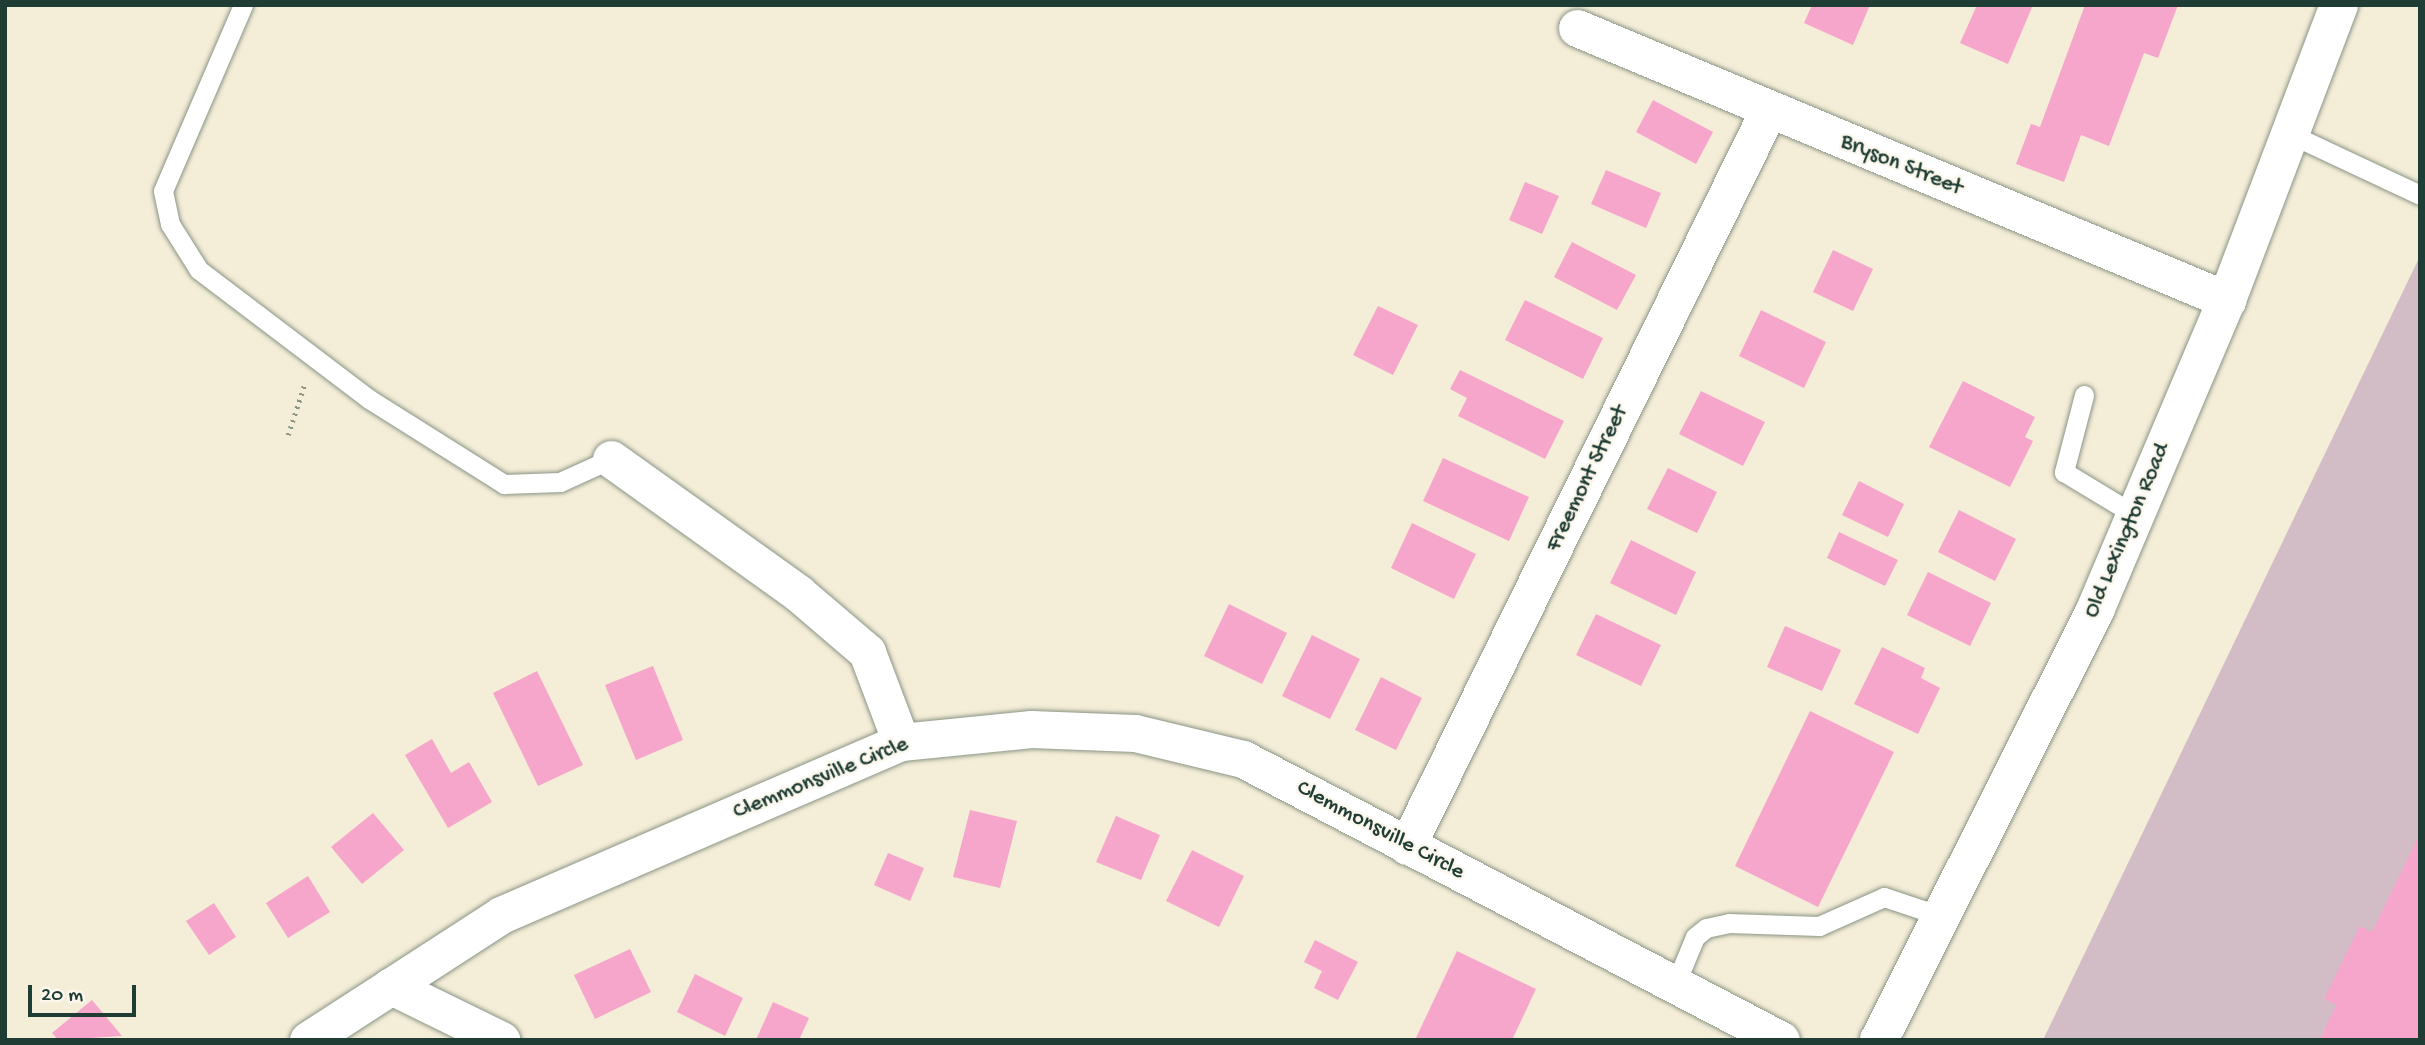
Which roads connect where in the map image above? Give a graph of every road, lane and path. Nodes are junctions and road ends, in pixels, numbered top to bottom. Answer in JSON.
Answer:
{"nodes":[{"id":1,"x":243,"y":5,"type":"edge"},
{"id":2,"x":2339,"y":5,"type":"edge"},
{"id":3,"x":1577,"y":28,"type":"dead end"},
{"id":4,"x":1768,"y":111,"type":"junction"},
{"id":5,"x":2290,"y":134,"type":"junction"},
{"id":6,"x":2420,"y":195,"type":"edge"},
{"id":7,"x":2227,"y":300,"type":"junction"},
{"id":8,"x":313,"y":357,"type":"junction"},
{"id":9,"x":2084,"y":395,"type":"dead end"},
{"id":10,"x":288,"y":435,"type":"dead end"},
{"id":11,"x":611,"y":459,"type":"joint"},
{"id":12,"x":2135,"y":516,"type":"junction"},
{"id":13,"x":901,"y":742,"type":"junction"},
{"id":14,"x":1407,"y":846,"type":"junction"},
{"id":15,"x":1941,"y":916,"type":"junction"},
{"id":16,"x":1675,"y":985,"type":"junction"},
{"id":17,"x":391,"y":986,"type":"junction"},
{"id":18,"x":308,"y":1040,"type":"edge"},
{"id":19,"x":501,"y":1040,"type":"edge"},
{"id":20,"x":1781,"y":1040,"type":"edge"},
{"id":21,"x":1879,"y":1040,"type":"edge"}],
"edges":[{"from":1,"to":8,"type":"lane"},
{"from":2,"to":5,"type":"main road","name":"Old Lexington Road"},
{"from":3,"to":4,"type":"street","name":"Bryson Street"},
{"from":4,"to":7,"type":"street","name":"Bryson Street"},
{"from":4,"to":14,"type":"street","name":"Freemont Street"},
{"from":5,"to":6,"type":"lane"},
{"from":5,"to":7,"type":"main road","name":"Old Lexington Road"},
{"from":7,"to":12,"type":"main road","name":"Old Lexington Road"},
{"from":8,"to":10,"type":"path"},
{"from":8,"to":11,"type":"lane"},
{"from":9,"to":12,"type":"lane"},
{"from":11,"to":13,"type":"street"},
{"from":12,"to":15,"type":"main road","name":"Old Lexington Road"},
{"from":13,"to":14,"type":"street","name":"Clemmonsville Circle"},
{"from":13,"to":17,"type":"street","name":"Clemmonsville Circle"},
{"from":14,"to":16,"type":"street","name":"Clemmonsville Circle"},
{"from":15,"to":16,"type":"lane"},
{"from":15,"to":21,"type":"main road","name":"Old Lexington Road"},
{"from":16,"to":20,"type":"street","name":"Clemmonsville Circle"},
{"from":17,"to":18,"type":"street","name":"Clemmonsville Circle"},
{"from":17,"to":19,"type":"street"}]}
